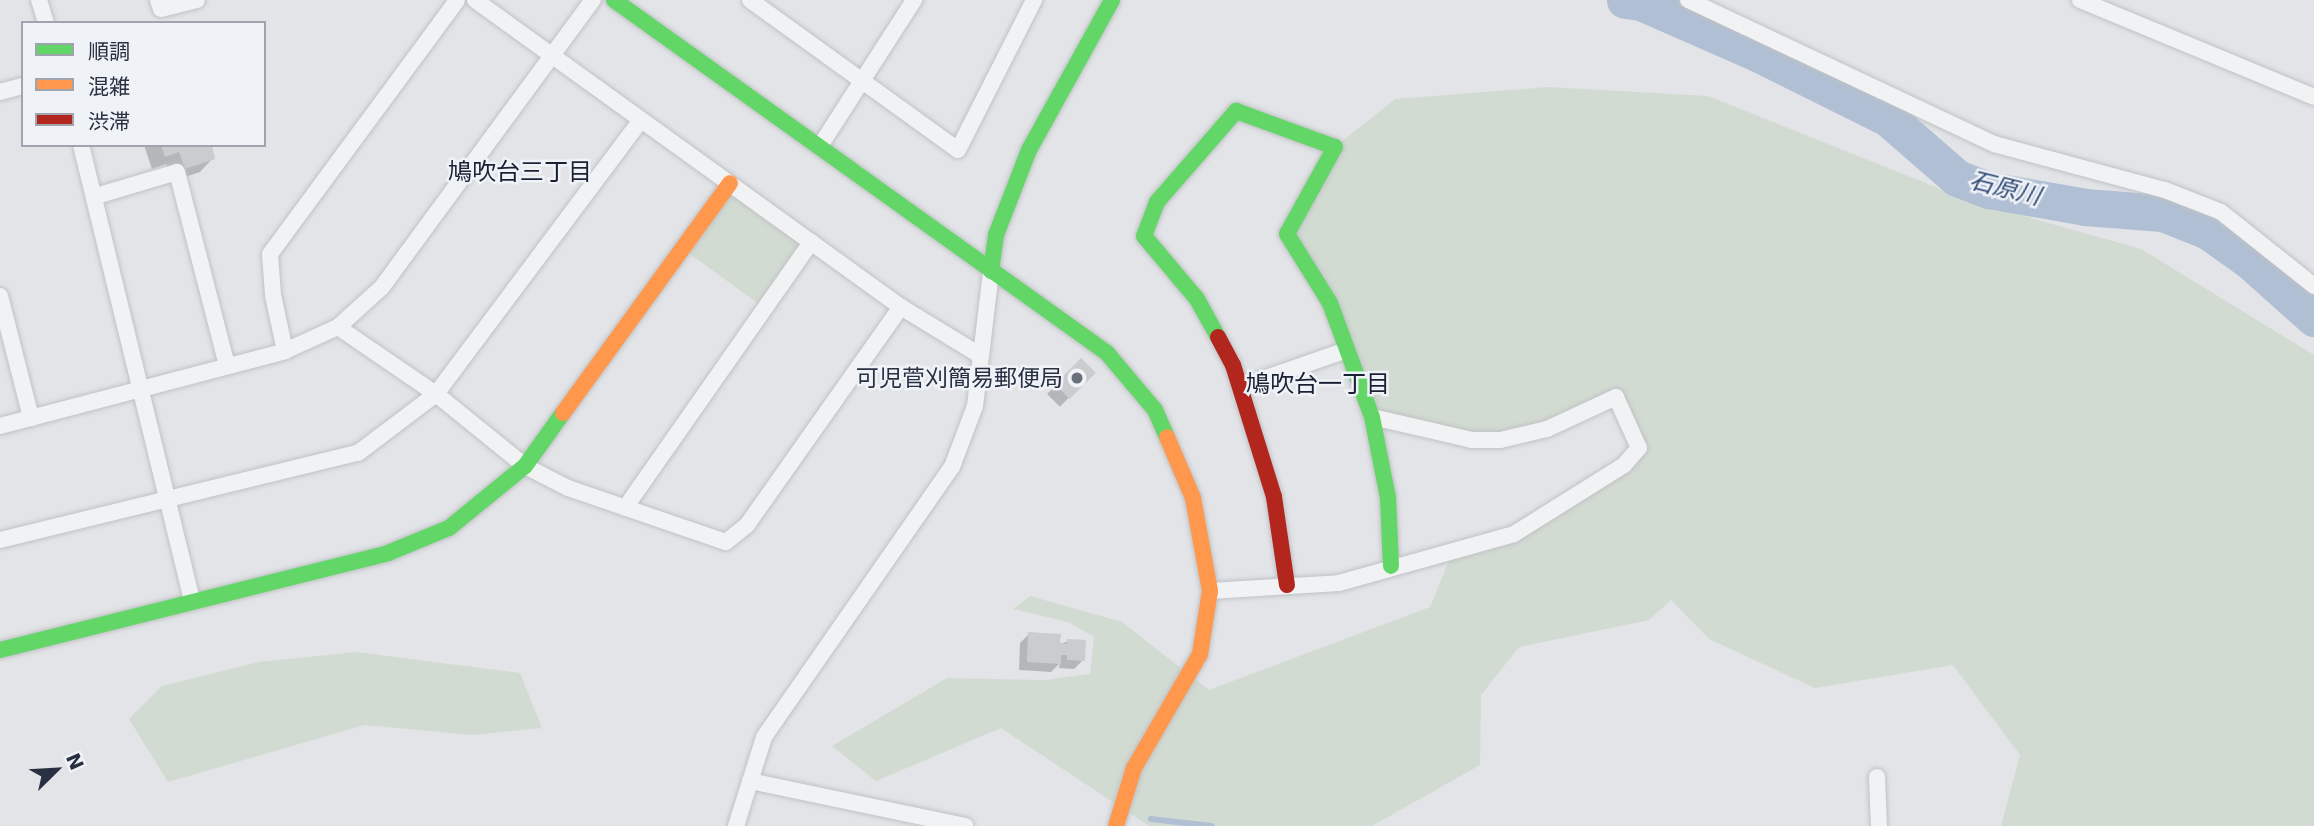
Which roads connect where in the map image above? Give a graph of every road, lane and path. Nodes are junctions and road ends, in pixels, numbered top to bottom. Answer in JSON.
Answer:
{"nodes":[{"id":1,"x":39,"y":0,"type":"edge"},
{"id":2,"x":158,"y":0,"type":"edge"},
{"id":3,"x":197,"y":0,"type":"edge"},
{"id":4,"x":457,"y":0,"type":"edge"},
{"id":5,"x":475,"y":0,"type":"edge"},
{"id":6,"x":593,"y":0,"type":"edge"},
{"id":7,"x":614,"y":0,"type":"edge"},
{"id":8,"x":750,"y":0,"type":"edge"},
{"id":9,"x":914,"y":0,"type":"edge"},
{"id":10,"x":1034,"y":0,"type":"edge"},
{"id":11,"x":1112,"y":0,"type":"edge"},
{"id":12,"x":1688,"y":0,"type":"edge"},
{"id":13,"x":2080,"y":0,"type":"edge"},
{"id":14,"x":45,"y":21,"type":"edge"},
{"id":15,"x":551,"y":54,"type":"junction"},
{"id":16,"x":864,"y":81,"type":"junction"},
{"id":17,"x":21,"y":87,"type":"edge"},
{"id":18,"x":0,"y":92,"type":"edge"},
{"id":19,"x":2314,"y":97,"type":"edge"},
{"id":20,"x":641,"y":120,"type":"junction"},
{"id":21,"x":820,"y":146,"type":"junction"},
{"id":22,"x":82,"y":147,"type":"edge"},
{"id":23,"x":730,"y":183,"type":"junction"},
{"id":24,"x":96,"y":196,"type":"junction"},
{"id":25,"x":811,"y":242,"type":"junction"},
{"id":26,"x":991,"y":271,"type":"junction"},
{"id":27,"x":2314,"y":286,"type":"edge"},
{"id":28,"x":0,"y":296,"type":"edge"},
{"id":29,"x":901,"y":307,"type":"junction"},
{"id":30,"x":338,"y":327,"type":"junction"},
{"id":31,"x":1347,"y":350,"type":"junction"},
{"id":32,"x":285,"y":351,"type":"junction"},
{"id":33,"x":978,"y":354,"type":"junction"},
{"id":34,"x":227,"y":366,"type":"junction"},
{"id":35,"x":1240,"y":387,"type":"junction"},
{"id":36,"x":144,"y":389,"type":"junction"},
{"id":37,"x":436,"y":394,"type":"junction"},
{"id":38,"x":1372,"y":417,"type":"junction"},
{"id":39,"x":32,"y":418,"type":"junction"},
{"id":40,"x":0,"y":426,"type":"edge"},
{"id":41,"x":526,"y":466,"type":"junction"},
{"id":42,"x":169,"y":499,"type":"junction"},
{"id":43,"x":625,"y":508,"type":"junction"},
{"id":44,"x":0,"y":540,"type":"edge"},
{"id":45,"x":1391,"y":566,"type":"junction"},
{"id":46,"x":1287,"y":585,"type":"junction"},
{"id":47,"x":1210,"y":591,"type":"junction"},
{"id":48,"x":191,"y":600,"type":"junction"},
{"id":49,"x":0,"y":650,"type":"edge"},
{"id":50,"x":1877,"y":777,"type":"dead end"},
{"id":51,"x":750,"y":781,"type":"junction"},
{"id":52,"x":736,"y":826,"type":"edge"},
{"id":53,"x":965,"y":826,"type":"edge"},
{"id":54,"x":1116,"y":826,"type":"edge"},
{"id":55,"x":1879,"y":826,"type":"edge"}],
"edges":[{"from":1,"to":14,"type":"street"},
{"from":2,"to":3,"type":"street"},
{"from":4,"to":32,"type":"street"},
{"from":5,"to":15,"type":"street"},
{"from":6,"to":15,"type":"street"},
{"from":7,"to":21,"type":"street"},
{"from":8,"to":16,"type":"street"},
{"from":9,"to":16,"type":"street"},
{"from":10,"to":16,"type":"street"},
{"from":11,"to":26,"type":"street"},
{"from":12,"to":27,"type":"street"},
{"from":13,"to":19,"type":"street"},
{"from":15,"to":20,"type":"street"},
{"from":15,"to":30,"type":"street"},
{"from":16,"to":21,"type":"street"},
{"from":17,"to":18,"type":"street"},
{"from":20,"to":23,"type":"street"},
{"from":20,"to":37,"type":"street"},
{"from":21,"to":26,"type":"street"},
{"from":22,"to":24,"type":"street"},
{"from":23,"to":25,"type":"street"},
{"from":23,"to":41,"type":"street"},
{"from":24,"to":34,"type":"street"},
{"from":24,"to":36,"type":"street"},
{"from":25,"to":29,"type":"street"},
{"from":25,"to":43,"type":"street"},
{"from":26,"to":33,"type":"street"},
{"from":26,"to":47,"type":"street"},
{"from":28,"to":39,"type":"street"},
{"from":29,"to":33,"type":"street"},
{"from":29,"to":43,"type":"street"},
{"from":30,"to":32,"type":"street"},
{"from":30,"to":37,"type":"street"},
{"from":31,"to":35,"type":"street"},
{"from":31,"to":35,"type":"street"},
{"from":31,"to":38,"type":"street"},
{"from":32,"to":34,"type":"street"},
{"from":33,"to":51,"type":"street"},
{"from":34,"to":36,"type":"street"},
{"from":35,"to":46,"type":"street"},
{"from":36,"to":39,"type":"street"},
{"from":36,"to":42,"type":"street"},
{"from":37,"to":41,"type":"street"},
{"from":37,"to":42,"type":"street"},
{"from":38,"to":45,"type":"street"},
{"from":38,"to":45,"type":"street"},
{"from":39,"to":40,"type":"street"},
{"from":41,"to":43,"type":"street"},
{"from":41,"to":48,"type":"street"},
{"from":42,"to":44,"type":"street"},
{"from":42,"to":48,"type":"street"},
{"from":45,"to":46,"type":"street"},
{"from":46,"to":47,"type":"street"},
{"from":47,"to":54,"type":"street"},
{"from":48,"to":49,"type":"street"},
{"from":50,"to":55,"type":"street"},
{"from":51,"to":52,"type":"street"},
{"from":51,"to":53,"type":"street"}]}
